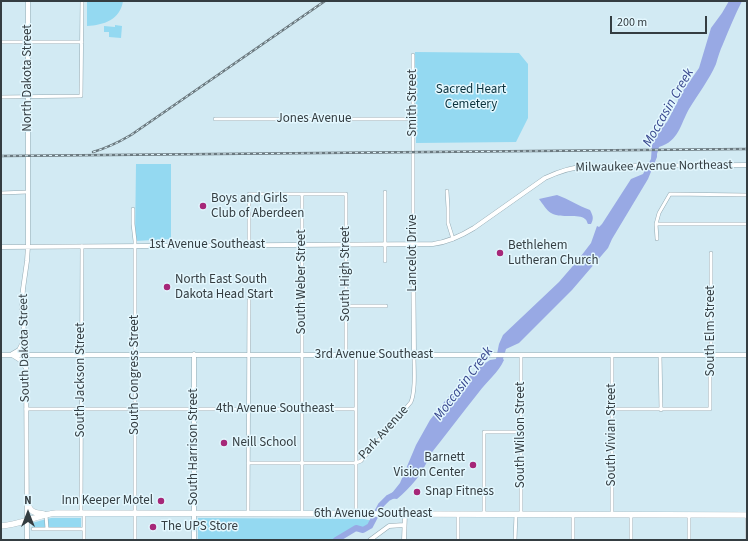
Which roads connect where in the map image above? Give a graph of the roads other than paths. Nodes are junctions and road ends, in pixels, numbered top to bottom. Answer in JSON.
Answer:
{"nodes":[{"id":1,"x":28,"y":1,"type":"edge"},
{"id":2,"x":82,"y":1,"type":"edge"},
{"id":3,"x":1,"y":42,"type":"edge"},
{"id":4,"x":27,"y":42,"type":"junction"},
{"id":5,"x":82,"y":42,"type":"junction"},
{"id":6,"x":413,"y":55,"type":"dead end"},
{"id":7,"x":28,"y":96,"type":"junction"},
{"id":8,"x":1,"y":97,"type":"edge"},
{"id":9,"x":215,"y":119,"type":"dead end"},
{"id":10,"x":413,"y":119,"type":"junction"},
{"id":11,"x":413,"y":152,"type":"joint"},
{"id":12,"x":28,"y":156,"type":"joint"},
{"id":13,"x":747,"y":165,"type":"edge"},
{"id":14,"x":447,"y":191,"type":"dead end"},
{"id":15,"x":28,"y":192,"type":"junction"},
{"id":16,"x":385,"y":192,"type":"dead end"},
{"id":17,"x":1,"y":193,"type":"edge"},
{"id":18,"x":302,"y":194,"type":"junction"},
{"id":19,"x":747,"y":195,"type":"edge"},
{"id":20,"x":133,"y":209,"type":"dead end"},
{"id":21,"x":656,"y":224,"type":"junction"},
{"id":22,"x":747,"y":224,"type":"edge"},
{"id":23,"x":453,"y":239,"type":"junction"},
{"id":24,"x":657,"y":239,"type":"dead end"},
{"id":25,"x":249,"y":244,"type":"junction"},
{"id":26,"x":302,"y":244,"type":"junction"},
{"id":27,"x":346,"y":244,"type":"junction"},
{"id":28,"x":413,"y":244,"type":"junction"},
{"id":29,"x":135,"y":245,"type":"junction"},
{"id":30,"x":385,"y":245,"type":"junction"},
{"id":31,"x":1,"y":246,"type":"edge"},
{"id":32,"x":28,"y":246,"type":"junction"},
{"id":33,"x":82,"y":246,"type":"junction"},
{"id":34,"x":711,"y":253,"type":"dead end"},
{"id":35,"x":385,"y":261,"type":"dead end"},
{"id":36,"x":249,"y":300,"type":"dead end"},
{"id":37,"x":346,"y":306,"type":"junction"},
{"id":38,"x":386,"y":306,"type":"dead end"},
{"id":39,"x":24,"y":336,"type":"junction"},
{"id":40,"x":26,"y":354,"type":"junction"},
{"id":41,"x":81,"y":354,"type":"junction"},
{"id":42,"x":135,"y":354,"type":"junction"},
{"id":43,"x":194,"y":354,"type":"junction"},
{"id":44,"x":1,"y":355,"type":"edge"},
{"id":45,"x":10,"y":355,"type":"junction"},
{"id":46,"x":248,"y":355,"type":"junction"},
{"id":47,"x":302,"y":355,"type":"junction"},
{"id":48,"x":346,"y":355,"type":"junction"},
{"id":49,"x":356,"y":355,"type":"junction"},
{"id":50,"x":414,"y":355,"type":"junction"},
{"id":51,"x":521,"y":355,"type":"junction"},
{"id":52,"x":612,"y":355,"type":"junction"},
{"id":53,"x":660,"y":355,"type":"junction"},
{"id":54,"x":711,"y":355,"type":"junction"},
{"id":55,"x":747,"y":355,"type":"edge"},
{"id":56,"x":26,"y":369,"type":"junction"},
{"id":57,"x":82,"y":408,"type":"junction"},
{"id":58,"x":194,"y":408,"type":"junction"},
{"id":59,"x":26,"y":409,"type":"junction"},
{"id":60,"x":135,"y":409,"type":"junction"},
{"id":61,"x":248,"y":409,"type":"junction"},
{"id":62,"x":302,"y":409,"type":"junction"},
{"id":63,"x":356,"y":409,"type":"junction"},
{"id":64,"x":612,"y":409,"type":"junction"},
{"id":65,"x":660,"y":410,"type":"junction"},
{"id":66,"x":521,"y":432,"type":"junction"},
{"id":67,"x":248,"y":462,"type":"junction"},
{"id":68,"x":302,"y":463,"type":"junction"},
{"id":69,"x":356,"y":463,"type":"junction"},
{"id":70,"x":27,"y":502,"type":"junction"},
{"id":71,"x":82,"y":513,"type":"junction"},
{"id":72,"x":46,"y":514,"type":"junction"},
{"id":73,"x":135,"y":514,"type":"junction"},
{"id":74,"x":194,"y":514,"type":"junction"},
{"id":75,"x":248,"y":514,"type":"junction"},
{"id":76,"x":302,"y":514,"type":"junction"},
{"id":77,"x":356,"y":514,"type":"junction"},
{"id":78,"x":405,"y":514,"type":"junction"},
{"id":79,"x":458,"y":514,"type":"junction"},
{"id":80,"x":484,"y":514,"type":"junction"},
{"id":81,"x":518,"y":514,"type":"junction"},
{"id":82,"x":573,"y":514,"type":"junction"},
{"id":83,"x":612,"y":514,"type":"junction"},
{"id":84,"x":631,"y":514,"type":"junction"},
{"id":85,"x":689,"y":514,"type":"junction"},
{"id":86,"x":747,"y":515,"type":"edge"},
{"id":87,"x":27,"y":521,"type":"junction"},
{"id":88,"x":404,"y":525,"type":"junction"},
{"id":89,"x":1,"y":526,"type":"edge"},
{"id":90,"x":33,"y":529,"type":"dead end"},
{"id":91,"x":47,"y":529,"type":"junction"},
{"id":92,"x":84,"y":529,"type":"junction"},
{"id":93,"x":27,"y":540,"type":"edge"},
{"id":94,"x":84,"y":540,"type":"edge"},
{"id":95,"x":135,"y":540,"type":"edge"},
{"id":96,"x":194,"y":540,"type":"edge"},
{"id":97,"x":370,"y":540,"type":"edge"},
{"id":98,"x":404,"y":540,"type":"edge"},
{"id":99,"x":458,"y":540,"type":"edge"},
{"id":100,"x":516,"y":540,"type":"edge"},
{"id":101,"x":573,"y":540,"type":"edge"},
{"id":102,"x":631,"y":540,"type":"edge"},
{"id":103,"x":689,"y":540,"type":"edge"},
{"id":104,"x":746,"y":540,"type":"edge"}],
"edges":[{"from":1,"to":4,"type":"street","name":"North Dakota Street"},
{"from":2,"to":5,"type":"street"},
{"from":3,"to":4,"type":"street"},
{"from":4,"to":5,"type":"street"},
{"from":4,"to":7,"type":"street","name":"North Dakota Street"},
{"from":5,"to":7,"type":"street"},
{"from":6,"to":10,"type":"street","name":"Smith Street"},
{"from":7,"to":8,"type":"street"},
{"from":7,"to":12,"type":"street","name":"North Dakota Street"},
{"from":9,"to":10,"type":"street","name":"Jones Avenue"},
{"from":10,"to":11,"type":"street","name":"Smith Street"},
{"from":11,"to":28,"type":"street","name":"Lancelot Drive"},
{"from":12,"to":15,"type":"street","name":"South Dakota Street"},
{"from":13,"to":23,"type":"street","name":"Milwaukee Avenue Northeast"},
{"from":14,"to":23,"type":"street"},
{"from":15,"to":17,"type":"street"},
{"from":15,"to":32,"type":"street","name":"South Dakota Street"},
{"from":16,"to":30,"type":"street"},
{"from":18,"to":25,"type":"street"},
{"from":18,"to":26,"type":"street","name":"South Weber Street"},
{"from":18,"to":27,"type":"street","name":"South High Street"},
{"from":19,"to":21,"type":"street"},
{"from":20,"to":29,"type":"street","name":"South Congress Street"},
{"from":21,"to":22,"type":"street"},
{"from":21,"to":24,"type":"street"},
{"from":23,"to":28,"type":"street","name":"Milwaukee Avenue Northeast"},
{"from":25,"to":26,"type":"street","name":"1st Avenue Southeast"},
{"from":25,"to":29,"type":"street","name":"1st Avenue Southeast"},
{"from":26,"to":27,"type":"street","name":"1st Avenue Southeast"},
{"from":26,"to":47,"type":"street","name":"South Weber Street"},
{"from":27,"to":30,"type":"street","name":"1st Avenue Southeast"},
{"from":27,"to":37,"type":"street","name":"South High Street"},
{"from":28,"to":30,"type":"street","name":"1st Avenue Southeast"},
{"from":28,"to":50,"type":"street","name":"Lancelot Drive"},
{"from":29,"to":33,"type":"street","name":"1st Avenue Southeast"},
{"from":29,"to":42,"type":"street","name":"South Congress Street"},
{"from":30,"to":35,"type":"street"},
{"from":31,"to":32,"type":"street","name":"1st Avenue Southeast"},
{"from":32,"to":33,"type":"street","name":"1st Avenue Southeast"},
{"from":32,"to":39,"type":"street","name":"South Dakota Street"},
{"from":33,"to":41,"type":"street","name":"South Jackson Street"},
{"from":34,"to":54,"type":"street","name":"South Elm Street"},
{"from":36,"to":46,"type":"street"},
{"from":37,"to":38,"type":"street"},
{"from":37,"to":48,"type":"street","name":"South High Street"},
{"from":39,"to":40,"type":"street","name":"South Dakota Street"},
{"from":39,"to":45,"type":"street"},
{"from":40,"to":41,"type":"street","name":"3rd Avenue Southeast"},
{"from":40,"to":45,"type":"street","name":"3rd Avenue Southeast"},
{"from":40,"to":56,"type":"street","name":"South Dakota Street"},
{"from":41,"to":42,"type":"street","name":"3rd Avenue Southeast"},
{"from":41,"to":57,"type":"street","name":"South Jackson Street"},
{"from":42,"to":43,"type":"street","name":"3rd Avenue Southeast"},
{"from":42,"to":60,"type":"street","name":"South Congress Street"},
{"from":43,"to":46,"type":"street","name":"3rd Avenue Southeast"},
{"from":43,"to":58,"type":"street","name":"South Harrison Street"},
{"from":44,"to":45,"type":"street","name":"3rd Avenue Southeast"},
{"from":45,"to":56,"type":"street"},
{"from":46,"to":47,"type":"street","name":"3rd Avenue Southeast"},
{"from":46,"to":61,"type":"street"},
{"from":47,"to":48,"type":"street","name":"3rd Avenue Southeast"},
{"from":47,"to":62,"type":"street","name":"South Weber Street"},
{"from":48,"to":49,"type":"street","name":"3rd Avenue Southeast"},
{"from":49,"to":50,"type":"street","name":"3rd Avenue Southeast"},
{"from":49,"to":63,"type":"street"},
{"from":50,"to":51,"type":"street","name":"3rd Avenue Southeast"},
{"from":50,"to":69,"type":"street","name":"Park Avenue"},
{"from":51,"to":52,"type":"street","name":"3rd Avenue Southeast"},
{"from":51,"to":66,"type":"street","name":"South Wilson Street"},
{"from":52,"to":53,"type":"street","name":"3rd Avenue Southeast"},
{"from":52,"to":64,"type":"street","name":"South Vivian Street"},
{"from":53,"to":54,"type":"street","name":"3rd Avenue Southeast"},
{"from":53,"to":65,"type":"street"},
{"from":54,"to":55,"type":"street","name":"3rd Avenue Southeast"},
{"from":54,"to":65,"type":"street","name":"South Elm Street"},
{"from":56,"to":59,"type":"street","name":"South Dakota Street"},
{"from":57,"to":59,"type":"street","name":"4th Avenue Southeast"},
{"from":57,"to":60,"type":"street","name":"4th Avenue Southeast"},
{"from":57,"to":71,"type":"street","name":"South Jackson Street"},
{"from":58,"to":60,"type":"street","name":"4th Avenue Southeast"},
{"from":58,"to":61,"type":"street","name":"4th Avenue Southeast"},
{"from":58,"to":74,"type":"street","name":"South Harrison Street"},
{"from":59,"to":70,"type":"street","name":"South Dakota Street"},
{"from":60,"to":73,"type":"street","name":"South Congress Street"},
{"from":61,"to":62,"type":"street","name":"4th Avenue Southeast"},
{"from":61,"to":67,"type":"street"},
{"from":62,"to":63,"type":"street","name":"4th Avenue Southeast"},
{"from":62,"to":68,"type":"street","name":"South Weber Street"},
{"from":63,"to":69,"type":"street"},
{"from":64,"to":65,"type":"street"},
{"from":64,"to":83,"type":"street","name":"South Vivian Street"},
{"from":66,"to":80,"type":"street"},
{"from":66,"to":81,"type":"street","name":"South Wilson Street"},
{"from":67,"to":68,"type":"street"},
{"from":67,"to":75,"type":"street"},
{"from":68,"to":69,"type":"street"},
{"from":68,"to":76,"type":"street","name":"South Weber Street"},
{"from":69,"to":77,"type":"street"},
{"from":70,"to":72,"type":"highway"},
{"from":70,"to":87,"type":"street","name":"South Dakota Street"},
{"from":71,"to":72,"type":"highway","name":"6th Avenue Southeast"},
{"from":71,"to":73,"type":"highway","name":"6th Avenue Southeast"},
{"from":71,"to":92,"type":"street","name":"South Jackson Street"},
{"from":72,"to":87,"type":"highway","name":"6th Avenue Southeast"},
{"from":72,"to":91,"type":"street"},
{"from":73,"to":74,"type":"highway","name":"6th Avenue Southeast"},
{"from":73,"to":95,"type":"street","name":"South Congress Street"},
{"from":74,"to":75,"type":"highway","name":"6th Avenue Southeast"},
{"from":74,"to":96,"type":"street","name":"South Harrison Street"},
{"from":75,"to":76,"type":"highway","name":"6th Avenue Southeast"},
{"from":76,"to":77,"type":"highway","name":"6th Avenue Southeast"},
{"from":77,"to":78,"type":"highway","name":"6th Avenue Southeast"},
{"from":78,"to":79,"type":"highway","name":"6th Avenue Southeast"},
{"from":78,"to":88,"type":"street"},
{"from":79,"to":80,"type":"highway","name":"6th Avenue Southeast"},
{"from":79,"to":99,"type":"street"},
{"from":80,"to":81,"type":"highway","name":"6th Avenue Southeast"},
{"from":81,"to":82,"type":"highway","name":"6th Avenue Southeast"},
{"from":81,"to":100,"type":"street","name":"South Wilson Street"},
{"from":82,"to":83,"type":"highway","name":"6th Avenue Southeast"},
{"from":82,"to":101,"type":"street"},
{"from":83,"to":84,"type":"highway","name":"6th Avenue Southeast"},
{"from":84,"to":85,"type":"highway","name":"6th Avenue Southeast"},
{"from":84,"to":102,"type":"street"},
{"from":85,"to":86,"type":"highway","name":"6th Avenue Southeast"},
{"from":85,"to":103,"type":"street"},
{"from":86,"to":104,"type":"street"},
{"from":87,"to":89,"type":"highway","name":"6th Avenue Southeast"},
{"from":87,"to":93,"type":"street","name":"South Dakota Street"},
{"from":88,"to":97,"type":"street"},
{"from":88,"to":98,"type":"street"},
{"from":90,"to":91,"type":"street"},
{"from":91,"to":92,"type":"street"},
{"from":92,"to":94,"type":"street","name":"South Jackson Street"}]}
